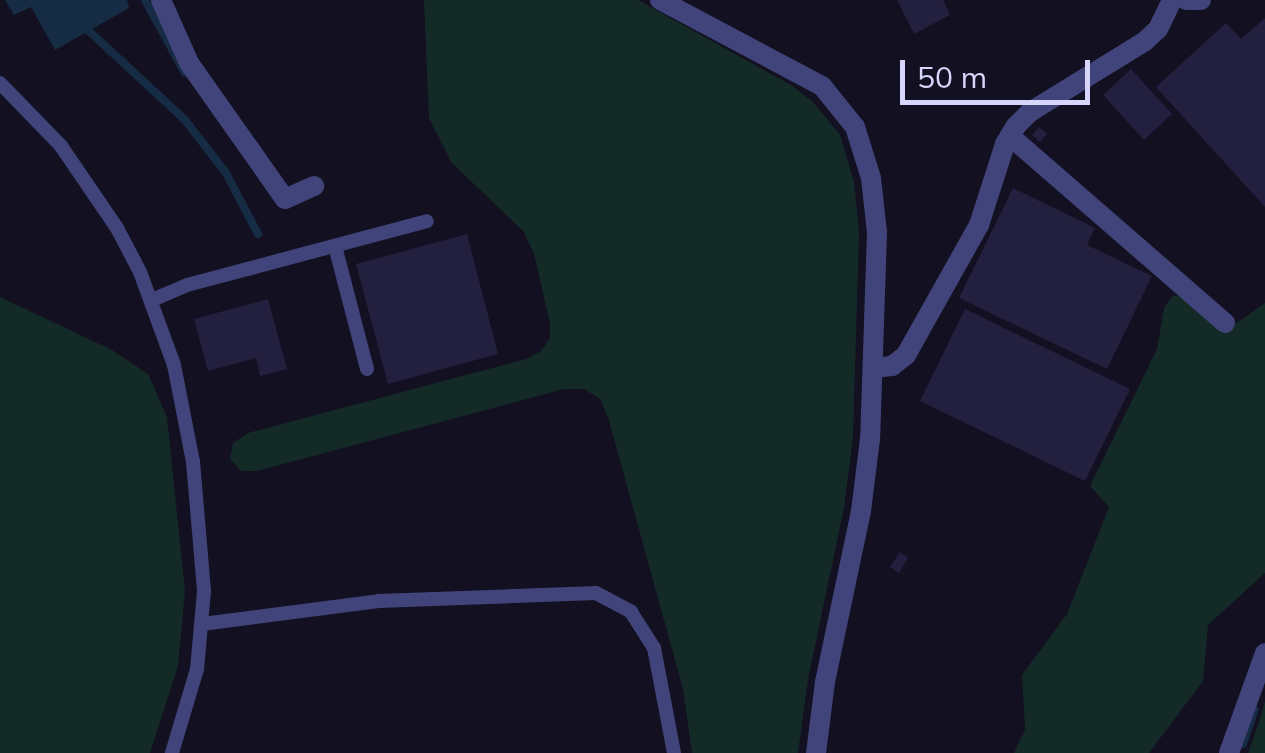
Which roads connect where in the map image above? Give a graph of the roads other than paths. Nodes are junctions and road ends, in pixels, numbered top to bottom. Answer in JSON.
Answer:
{"nodes":[{"id":1,"x":160,"y":0,"type":"edge"},
{"id":2,"x":660,"y":0,"type":"edge"},
{"id":3,"x":1172,"y":0,"type":"edge"},
{"id":4,"x":1186,"y":0,"type":"edge"},
{"id":5,"x":1201,"y":0,"type":"edge"},
{"id":6,"x":0,"y":83,"type":"edge"},
{"id":7,"x":1010,"y":136,"type":"junction"},
{"id":8,"x":314,"y":186,"type":"dead end"},
{"id":9,"x":427,"y":221,"type":"dead end"},
{"id":10,"x":335,"y":246,"type":"junction"},
{"id":11,"x":152,"y":300,"type":"junction"},
{"id":12,"x":1225,"y":323,"type":"dead end"},
{"id":13,"x":873,"y":368,"type":"junction"},
{"id":14,"x":367,"y":369,"type":"dead end"},
{"id":15,"x":202,"y":624,"type":"junction"},
{"id":16,"x":1265,"y":653,"type":"edge"},
{"id":17,"x":172,"y":753,"type":"edge"},
{"id":18,"x":674,"y":753,"type":"edge"},
{"id":19,"x":816,"y":753,"type":"edge"},
{"id":20,"x":1229,"y":753,"type":"edge"}],
"edges":[{"from":1,"to":8,"type":"street"},
{"from":2,"to":13,"type":"street"},
{"from":3,"to":7,"type":"street"},
{"from":4,"to":5,"type":"street"},
{"from":6,"to":11,"type":"lane"},
{"from":7,"to":12,"type":"street"},
{"from":7,"to":13,"type":"street"},
{"from":9,"to":10,"type":"lane"},
{"from":10,"to":11,"type":"lane"},
{"from":10,"to":14,"type":"lane"},
{"from":11,"to":15,"type":"lane"},
{"from":13,"to":19,"type":"street"},
{"from":15,"to":17,"type":"lane"},
{"from":15,"to":18,"type":"lane"},
{"from":16,"to":20,"type":"street"}]}
